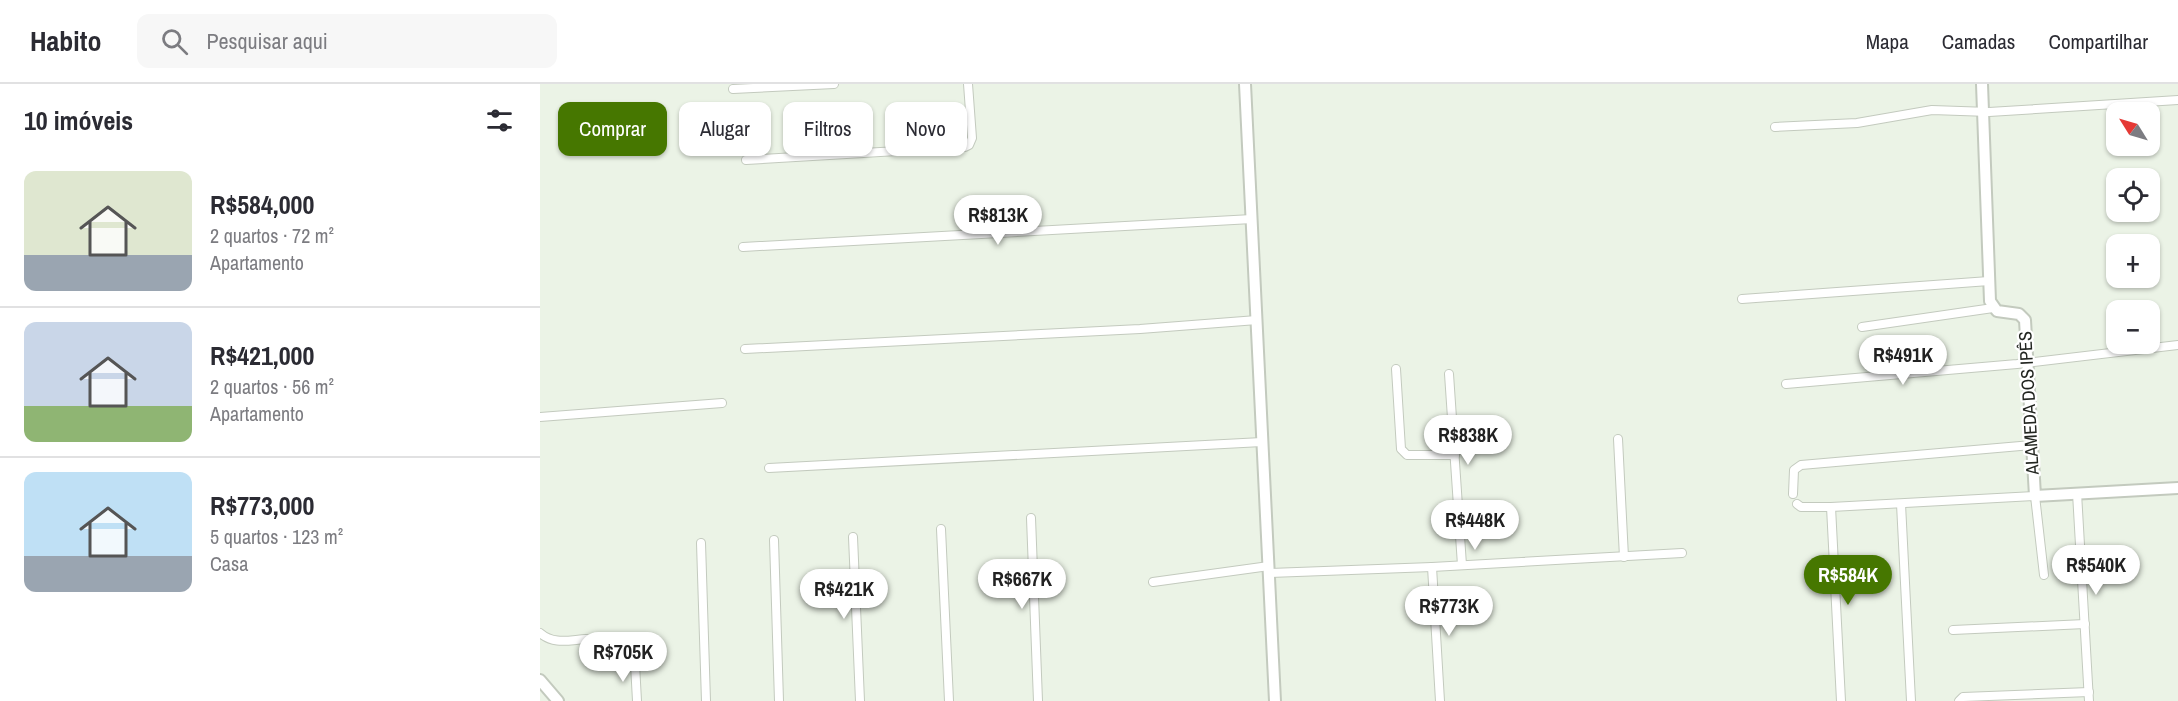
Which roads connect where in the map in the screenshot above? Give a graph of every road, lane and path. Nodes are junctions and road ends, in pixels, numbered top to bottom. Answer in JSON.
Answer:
{"nodes":[{"id":1,"x":834,"y":84,"type":"edge"},
{"id":2,"x":968,"y":84,"type":"edge"},
{"id":3,"x":1245,"y":84,"type":"edge"},
{"id":4,"x":1982,"y":84,"type":"edge"},
{"id":5,"x":733,"y":89,"type":"dead end"},
{"id":6,"x":2178,"y":100,"type":"edge"},
{"id":7,"x":1983,"y":112,"type":"junction"},
{"id":8,"x":1775,"y":127,"type":"dead end"},
{"id":9,"x":746,"y":160,"type":"dead end"},
{"id":10,"x":1252,"y":219,"type":"junction"},
{"id":11,"x":743,"y":247,"type":"dead end"},
{"id":12,"x":1989,"y":281,"type":"junction"},
{"id":13,"x":1742,"y":298,"type":"dead end"},
{"id":14,"x":1993,"y":308,"type":"junction"},
{"id":15,"x":1257,"y":320,"type":"junction"},
{"id":16,"x":1862,"y":327,"type":"dead end"},
{"id":17,"x":2178,"y":345,"type":"edge"},
{"id":18,"x":745,"y":349,"type":"dead end"},
{"id":19,"x":2027,"y":362,"type":"junction"},
{"id":20,"x":1396,"y":369,"type":"dead end"},
{"id":21,"x":1449,"y":374,"type":"dead end"},
{"id":22,"x":1786,"y":384,"type":"dead end"},
{"id":23,"x":722,"y":403,"type":"dead end"},
{"id":24,"x":540,"y":417,"type":"edge"},
{"id":25,"x":1618,"y":439,"type":"dead end"},
{"id":26,"x":1262,"y":442,"type":"junction"},
{"id":27,"x":2032,"y":445,"type":"junction"},
{"id":28,"x":1455,"y":455,"type":"junction"},
{"id":29,"x":769,"y":468,"type":"dead end"},
{"id":30,"x":2178,"y":488,"type":"edge"},
{"id":31,"x":1793,"y":494,"type":"dead end"},
{"id":32,"x":2077,"y":494,"type":"junction"},
{"id":33,"x":2035,"y":495,"type":"junction"},
{"id":34,"x":1797,"y":504,"type":"dead end"},
{"id":35,"x":1900,"y":504,"type":"junction"},
{"id":36,"x":1831,"y":507,"type":"junction"},
{"id":37,"x":1031,"y":518,"type":"dead end"},
{"id":38,"x":941,"y":529,"type":"dead end"},
{"id":39,"x":853,"y":537,"type":"dead end"},
{"id":40,"x":774,"y":540,"type":"dead end"},
{"id":41,"x":701,"y":543,"type":"dead end"},
{"id":42,"x":1682,"y":553,"type":"dead end"},
{"id":43,"x":1624,"y":557,"type":"junction"},
{"id":44,"x":1462,"y":565,"type":"junction"},
{"id":45,"x":1432,"y":567,"type":"junction"},
{"id":46,"x":1269,"y":570,"type":"junction"},
{"id":47,"x":2044,"y":575,"type":"dead end"},
{"id":48,"x":1153,"y":582,"type":"dead end"},
{"id":49,"x":2085,"y":624,"type":"junction"},
{"id":50,"x":1953,"y":630,"type":"dead end"},
{"id":51,"x":540,"y":633,"type":"edge"},
{"id":52,"x":586,"y":639,"type":"dead end"},
{"id":53,"x":635,"y":664,"type":"dead end"},
{"id":54,"x":540,"y":680,"type":"edge"},
{"id":55,"x":2089,"y":692,"type":"junction"},
{"id":56,"x":558,"y":701,"type":"edge"},
{"id":57,"x":637,"y":701,"type":"edge"},
{"id":58,"x":706,"y":701,"type":"edge"},
{"id":59,"x":779,"y":701,"type":"edge"},
{"id":60,"x":860,"y":701,"type":"edge"},
{"id":61,"x":949,"y":701,"type":"edge"},
{"id":62,"x":1038,"y":701,"type":"edge"},
{"id":63,"x":1275,"y":701,"type":"edge"},
{"id":64,"x":1440,"y":701,"type":"edge"},
{"id":65,"x":1841,"y":701,"type":"edge"},
{"id":66,"x":1911,"y":701,"type":"edge"},
{"id":67,"x":1959,"y":701,"type":"edge"},
{"id":68,"x":2089,"y":701,"type":"edge"}],
"edges":[{"from":1,"to":5,"type":"street"},
{"from":2,"to":9,"type":"street"},
{"from":3,"to":10,"type":"street"},
{"from":4,"to":7,"type":"street"},
{"from":6,"to":7,"type":"street"},
{"from":7,"to":8,"type":"street"},
{"from":7,"to":12,"type":"street"},
{"from":10,"to":11,"type":"street"},
{"from":10,"to":15,"type":"street"},
{"from":12,"to":13,"type":"street"},
{"from":12,"to":14,"type":"street"},
{"from":14,"to":16,"type":"street"},
{"from":14,"to":19,"type":"street","name":"ALAMEDA DOS IPÊS"},
{"from":15,"to":18,"type":"street"},
{"from":15,"to":26,"type":"street"},
{"from":17,"to":19,"type":"street"},
{"from":19,"to":22,"type":"street"},
{"from":19,"to":27,"type":"street","name":"ALAMEDA DOS IPÊS"},
{"from":20,"to":28,"type":"street"},
{"from":21,"to":28,"type":"street"},
{"from":23,"to":24,"type":"street"},
{"from":25,"to":43,"type":"street"},
{"from":26,"to":29,"type":"street"},
{"from":26,"to":46,"type":"street"},
{"from":27,"to":31,"type":"street"},
{"from":27,"to":33,"type":"street","name":"ALAMEDA DOS IPÊS"},
{"from":28,"to":44,"type":"street"},
{"from":30,"to":32,"type":"street","name":"ALAMEDA DOS IPÊS"},
{"from":32,"to":33,"type":"street","name":"ALAMEDA DOS IPÊS"},
{"from":32,"to":49,"type":"street"},
{"from":33,"to":35,"type":"street"},
{"from":33,"to":47,"type":"street"},
{"from":34,"to":36,"type":"street"},
{"from":35,"to":36,"type":"street"},
{"from":35,"to":66,"type":"street"},
{"from":36,"to":65,"type":"street"},
{"from":37,"to":62,"type":"street"},
{"from":38,"to":61,"type":"street"},
{"from":39,"to":60,"type":"street"},
{"from":40,"to":59,"type":"street"},
{"from":41,"to":58,"type":"street"},
{"from":42,"to":43,"type":"street"},
{"from":43,"to":44,"type":"street"},
{"from":44,"to":45,"type":"street"},
{"from":45,"to":46,"type":"street"},
{"from":45,"to":64,"type":"street"},
{"from":46,"to":48,"type":"street"},
{"from":46,"to":63,"type":"street"},
{"from":49,"to":50,"type":"street"},
{"from":49,"to":55,"type":"street"},
{"from":51,"to":52,"type":"street"},
{"from":53,"to":57,"type":"street"},
{"from":54,"to":56,"type":"street"},
{"from":55,"to":67,"type":"street"},
{"from":55,"to":68,"type":"street"}]}
